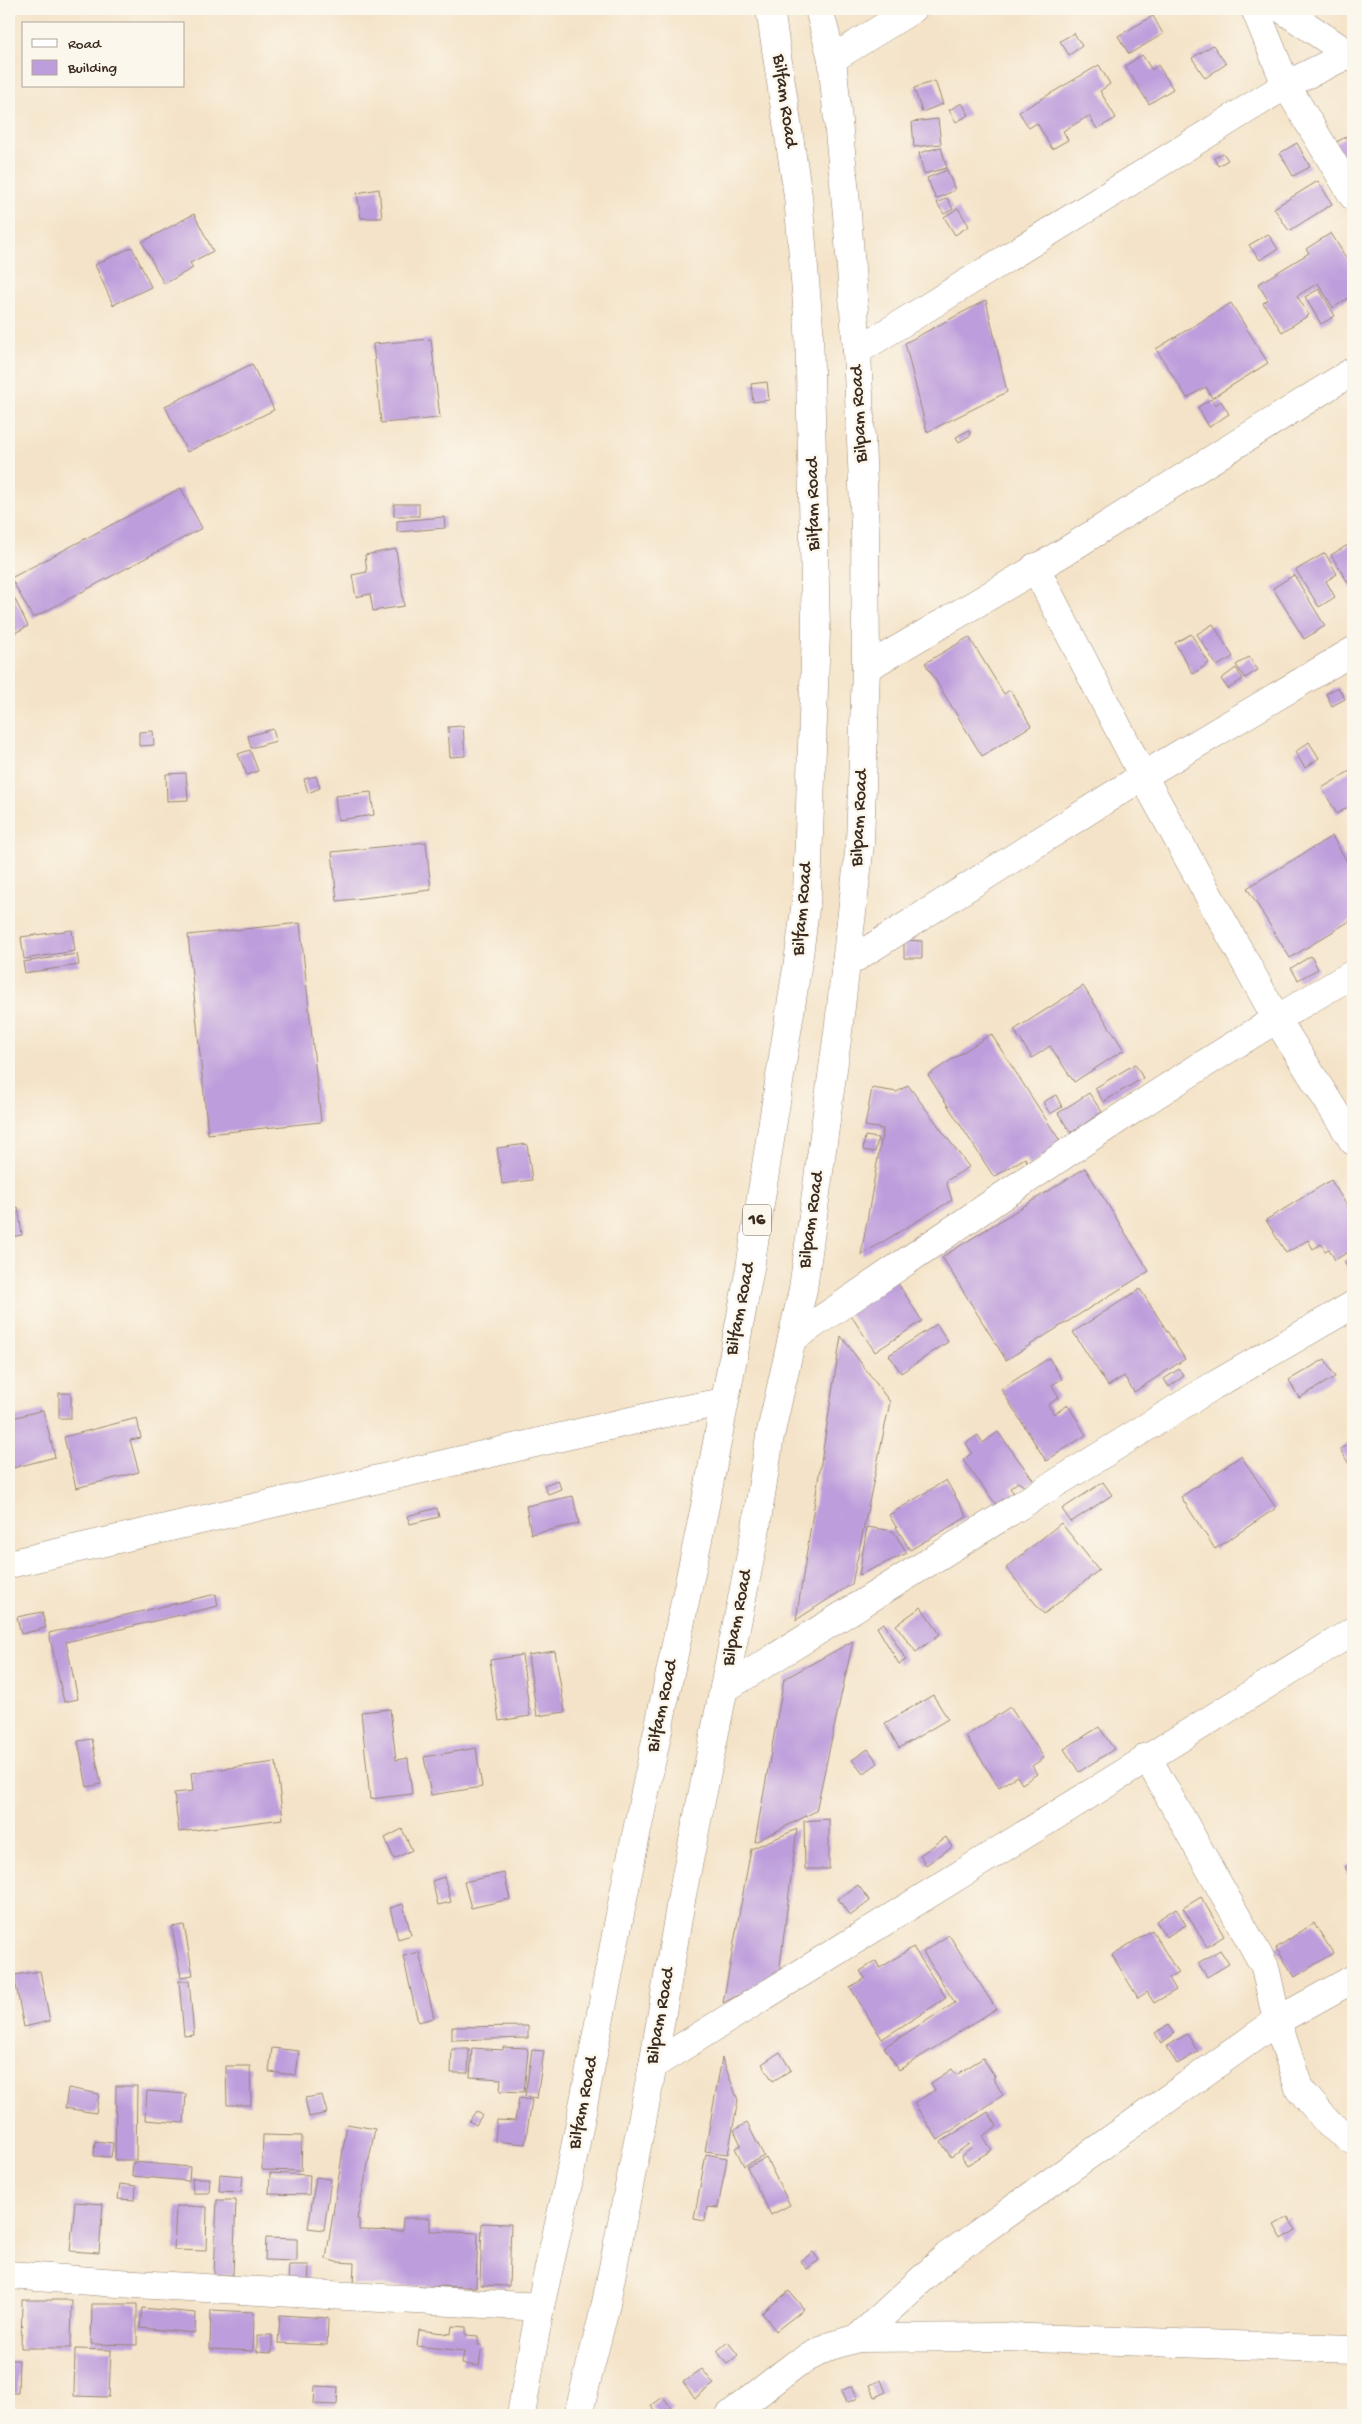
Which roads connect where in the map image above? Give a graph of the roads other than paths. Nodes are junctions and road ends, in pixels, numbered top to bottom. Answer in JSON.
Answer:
{"nodes":[{"id":1,"x":770,"y":9,"type":"edge"},
{"id":2,"x":819,"y":9,"type":"edge"},
{"id":3,"x":913,"y":9,"type":"edge"},
{"id":4,"x":1255,"y":9,"type":"edge"},
{"id":5,"x":1282,"y":9,"type":"edge"},
{"id":6,"x":1351,"y":55,"type":"edge"},
{"id":7,"x":832,"y":59,"type":"junction"},
{"id":8,"x":1286,"y":85,"type":"junction"},
{"id":9,"x":1353,"y":196,"type":"edge"},
{"id":10,"x":856,"y":351,"type":"junction"},
{"id":11,"x":1353,"y":371,"type":"edge"},
{"id":12,"x":1035,"y":567,"type":"junction"},
{"id":13,"x":1353,"y":651,"type":"edge"},
{"id":14,"x":866,"y":668,"type":"junction"},
{"id":15,"x":1143,"y":776,"type":"junction"},
{"id":16,"x":846,"y":964,"type":"junction"},
{"id":17,"x":1353,"y":974,"type":"edge"},
{"id":18,"x":1276,"y":1018,"type":"junction"},
{"id":19,"x":1353,"y":1141,"type":"edge"},
{"id":20,"x":1353,"y":1305,"type":"edge"},
{"id":21,"x":792,"y":1339,"type":"junction"},
{"id":22,"x":724,"y":1402,"type":"junction"},
{"id":23,"x":9,"y":1564,"type":"edge"},
{"id":24,"x":1353,"y":1631,"type":"edge"},
{"id":25,"x":724,"y":1689,"type":"junction"},
{"id":26,"x":1147,"y":1757,"type":"junction"},
{"id":27,"x":1353,"y":1979,"type":"edge"},
{"id":28,"x":1278,"y":2021,"type":"junction"},
{"id":29,"x":653,"y":2065,"type":"junction"},
{"id":30,"x":1353,"y":2141,"type":"edge"},
{"id":31,"x":9,"y":2275,"type":"edge"},
{"id":32,"x":540,"y":2307,"type":"junction"},
{"id":33,"x":858,"y":2338,"type":"junction"},
{"id":34,"x":1353,"y":2349,"type":"edge"},
{"id":35,"x":521,"y":2415,"type":"edge"},
{"id":36,"x":578,"y":2415,"type":"edge"},
{"id":37,"x":730,"y":2415,"type":"edge"}],
"edges":[{"from":1,"to":22,"type":"street","name":"Bilfam Road","number":"16"},
{"from":2,"to":7,"type":"street","name":"Bilpam Road"},
{"from":3,"to":7,"type":"street"},
{"from":4,"to":8,"type":"street"},
{"from":5,"to":6,"type":"street"},
{"from":6,"to":8,"type":"street"},
{"from":7,"to":10,"type":"street","name":"Bilpam Road"},
{"from":8,"to":9,"type":"street"},
{"from":8,"to":10,"type":"street"},
{"from":10,"to":14,"type":"street","name":"Bilpam Road"},
{"from":11,"to":12,"type":"street"},
{"from":12,"to":14,"type":"street"},
{"from":12,"to":15,"type":"street"},
{"from":13,"to":15,"type":"street"},
{"from":14,"to":16,"type":"street","name":"Bilpam Road"},
{"from":15,"to":16,"type":"street"},
{"from":15,"to":18,"type":"street"},
{"from":16,"to":21,"type":"street","name":"Bilpam Road"},
{"from":17,"to":18,"type":"street"},
{"from":18,"to":19,"type":"street"},
{"from":18,"to":21,"type":"street"},
{"from":20,"to":25,"type":"street"},
{"from":21,"to":25,"type":"street","name":"Bilpam Road"},
{"from":22,"to":23,"type":"street"},
{"from":22,"to":32,"type":"street","name":"Bilfam Road","number":"16"},
{"from":24,"to":26,"type":"street"},
{"from":25,"to":29,"type":"street","name":"Bilpam Road"},
{"from":26,"to":28,"type":"street"},
{"from":26,"to":29,"type":"street"},
{"from":27,"to":28,"type":"street"},
{"from":28,"to":30,"type":"street"},
{"from":28,"to":33,"type":"street"},
{"from":29,"to":36,"type":"street","name":"Bilpam Road"},
{"from":31,"to":32,"type":"street"},
{"from":32,"to":35,"type":"street","name":"Bilfam Road","number":"16"},
{"from":33,"to":34,"type":"street"},
{"from":33,"to":37,"type":"street"}]}
